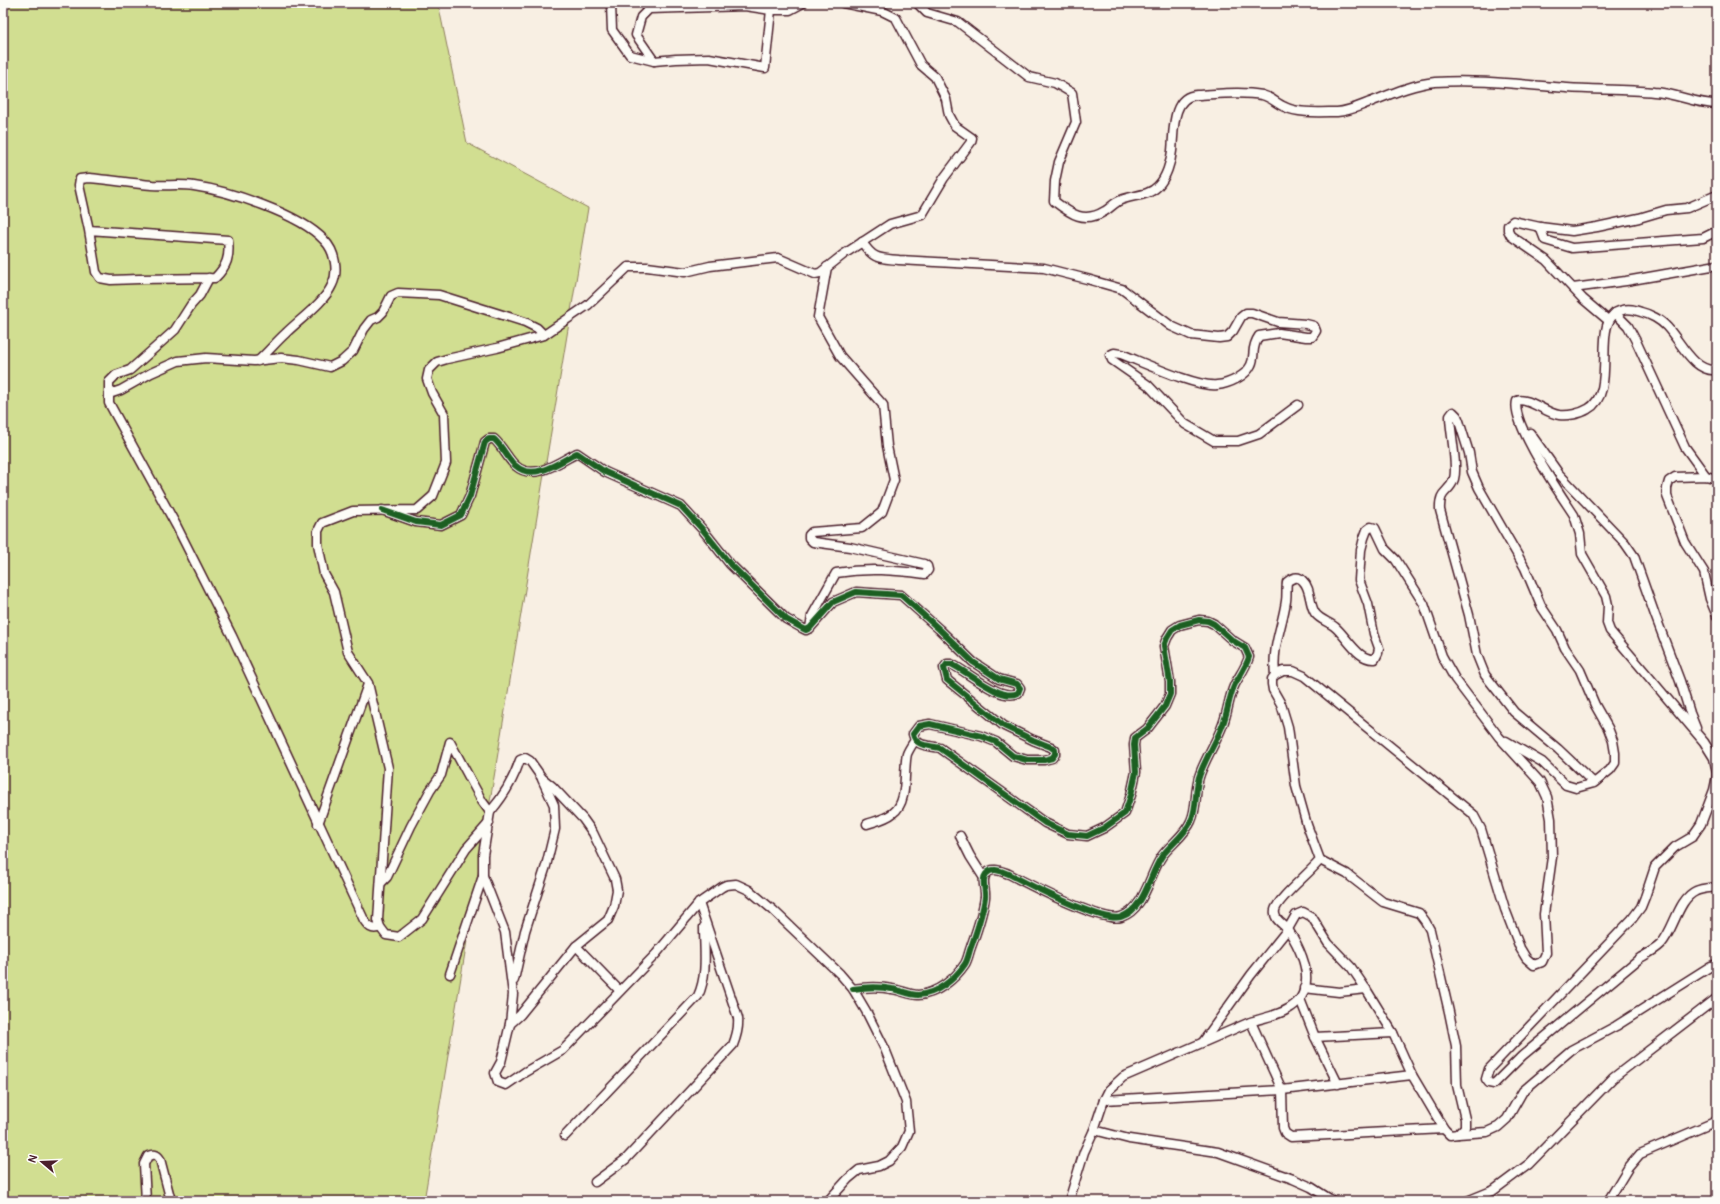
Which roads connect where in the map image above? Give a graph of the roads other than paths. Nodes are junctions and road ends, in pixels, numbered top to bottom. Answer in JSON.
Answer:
{"nodes":[{"id":1,"x":612,"y":3,"type":"edge"},
{"id":2,"x":803,"y":3,"type":"edge"},
{"id":3,"x":843,"y":3,"type":"edge"},
{"id":4,"x":917,"y":3,"type":"edge"},
{"id":5,"x":771,"y":10,"type":"junction"},
{"id":6,"x":654,"y":61,"type":"junction"},
{"id":7,"x":1717,"y":104,"type":"edge"},
{"id":8,"x":1717,"y":195,"type":"edge"},
{"id":9,"x":1540,"y":226,"type":"junction"},
{"id":10,"x":89,"y":230,"type":"junction"},
{"id":11,"x":1717,"y":231,"type":"edge"},
{"id":12,"x":862,"y":242,"type":"junction"},
{"id":13,"x":1717,"y":265,"type":"edge"},
{"id":14,"x":827,"y":267,"type":"junction"},
{"id":15,"x":209,"y":278,"type":"junction"},
{"id":16,"x":1573,"y":288,"type":"junction"},
{"id":17,"x":1615,"y":313,"type":"junction"},
{"id":18,"x":1609,"y":321,"type":"junction"},
{"id":19,"x":544,"y":334,"type":"junction"},
{"id":20,"x":258,"y":361,"type":"junction"},
{"id":21,"x":1717,"y":370,"type":"edge"},
{"id":22,"x":109,"y":394,"type":"junction"},
{"id":23,"x":1298,"y":406,"type":"dead end"},
{"id":24,"x":1518,"y":416,"type":"junction"},
{"id":25,"x":1706,"y":476,"type":"junction"},
{"id":26,"x":1717,"y":479,"type":"edge"},
{"id":27,"x":382,"y":510,"type":"junction"},
{"id":28,"x":1717,"y":616,"type":"edge"},
{"id":29,"x":810,"y":628,"type":"junction"},
{"id":30,"x":1275,"y":675,"type":"junction"},
{"id":31,"x":368,"y":683,"type":"junction"},
{"id":32,"x":1499,"y":737,"type":"junction"},
{"id":33,"x":915,"y":740,"type":"junction"},
{"id":34,"x":1704,"y":742,"type":"junction"},
{"id":35,"x":1717,"y":775,"type":"edge"},
{"id":36,"x":542,"y":778,"type":"junction"},
{"id":37,"x":1594,"y":783,"type":"junction"},
{"id":38,"x":490,"y":812,"type":"junction"},
{"id":39,"x":489,"y":823,"type":"junction"},
{"id":40,"x":318,"y":824,"type":"junction"},
{"id":41,"x":867,"y":824,"type":"dead end"},
{"id":42,"x":960,"y":836,"type":"dead end"},
{"id":43,"x":1320,"y":860,"type":"junction"},
{"id":44,"x":483,"y":876,"type":"junction"},
{"id":45,"x":984,"y":878,"type":"junction"},
{"id":46,"x":380,"y":884,"type":"junction"},
{"id":47,"x":1717,"y":887,"type":"edge"},
{"id":48,"x":698,"y":903,"type":"junction"},
{"id":49,"x":704,"y":920,"type":"junction"},
{"id":50,"x":380,"y":927,"type":"junction"},
{"id":51,"x":1288,"y":929,"type":"junction"},
{"id":52,"x":576,"y":946,"type":"junction"},
{"id":53,"x":1717,"y":964,"type":"edge"},
{"id":54,"x":450,"y":974,"type":"dead end"},
{"id":55,"x":513,"y":984,"type":"junction"},
{"id":56,"x":1304,"y":988,"type":"junction"},
{"id":57,"x":853,"y":989,"type":"junction"},
{"id":58,"x":1366,"y":989,"type":"junction"},
{"id":59,"x":619,"y":990,"type":"junction"},
{"id":60,"x":1717,"y":998,"type":"edge"},
{"id":61,"x":1300,"y":999,"type":"junction"},
{"id":62,"x":1251,"y":1022,"type":"junction"},
{"id":63,"x":510,"y":1024,"type":"junction"},
{"id":64,"x":1393,"y":1033,"type":"junction"},
{"id":65,"x":1315,"y":1037,"type":"junction"},
{"id":66,"x":1202,"y":1043,"type":"junction"},
{"id":67,"x":1412,"y":1075,"type":"junction"},
{"id":68,"x":1338,"y":1084,"type":"junction"},
{"id":69,"x":1282,"y":1090,"type":"junction"},
{"id":70,"x":1104,"y":1100,"type":"junction"},
{"id":71,"x":1717,"y":1121,"type":"edge"},
{"id":72,"x":1444,"y":1129,"type":"junction"},
{"id":73,"x":1094,"y":1130,"type":"junction"},
{"id":74,"x":1458,"y":1134,"type":"junction"},
{"id":75,"x":565,"y":1136,"type":"dead end"},
{"id":76,"x":595,"y":1182,"type":"dead end"},
{"id":77,"x":146,"y":1201,"type":"edge"},
{"id":78,"x":171,"y":1201,"type":"edge"},
{"id":79,"x":828,"y":1201,"type":"edge"},
{"id":80,"x":1069,"y":1201,"type":"edge"},
{"id":81,"x":1333,"y":1201,"type":"edge"},
{"id":82,"x":1467,"y":1201,"type":"edge"},
{"id":83,"x":1608,"y":1201,"type":"edge"}],
"edges":[{"from":1,"to":6,"type":"street"},
{"from":2,"to":5,"type":"street"},
{"from":3,"to":12,"type":"street"},
{"from":4,"to":7,"type":"street"},
{"from":5,"to":6,"type":"street"},
{"from":5,"to":6,"type":"street"},
{"from":8,"to":9,"type":"street"},
{"from":9,"to":11,"type":"street"},
{"from":9,"to":16,"type":"street"},
{"from":10,"to":15,"type":"street"},
{"from":10,"to":15,"type":"street"},
{"from":10,"to":20,"type":"street"},
{"from":12,"to":14,"type":"street"},
{"from":12,"to":23,"type":"street"},
{"from":13,"to":16,"type":"street"},
{"from":14,"to":19,"type":"street"},
{"from":14,"to":29,"type":"street"},
{"from":15,"to":22,"type":"street"},
{"from":16,"to":18,"type":"street"},
{"from":17,"to":18,"type":"street"},
{"from":17,"to":21,"type":"street"},
{"from":17,"to":25,"type":"street"},
{"from":18,"to":24,"type":"street"},
{"from":19,"to":20,"type":"street"},
{"from":19,"to":27,"type":"street"},
{"from":20,"to":22,"type":"street"},
{"from":22,"to":40,"type":"street"},
{"from":24,"to":34,"type":"street"},
{"from":24,"to":34,"type":"street"},
{"from":25,"to":26,"type":"street"},
{"from":25,"to":28,"type":"street"},
{"from":27,"to":29,"type":"street"},
{"from":27,"to":31,"type":"street"},
{"from":29,"to":33,"type":"street"},
{"from":30,"to":32,"type":"street"},
{"from":30,"to":32,"type":"street"},
{"from":30,"to":43,"type":"street"},
{"from":31,"to":40,"type":"street"},
{"from":31,"to":46,"type":"street"},
{"from":32,"to":37,"type":"street"},
{"from":33,"to":41,"type":"street"},
{"from":33,"to":45,"type":"street"},
{"from":34,"to":35,"type":"street"},
{"from":35,"to":47,"type":"street"},
{"from":36,"to":38,"type":"street"},
{"from":36,"to":52,"type":"street"},
{"from":36,"to":55,"type":"street"},
{"from":37,"to":37,"type":"street"},
{"from":38,"to":39,"type":"street"},
{"from":38,"to":46,"type":"street"},
{"from":39,"to":44,"type":"street"},
{"from":39,"to":50,"type":"street"},
{"from":40,"to":50,"type":"street"},
{"from":42,"to":45,"type":"street"},
{"from":43,"to":51,"type":"street"},
{"from":43,"to":74,"type":"street"},
{"from":44,"to":54,"type":"street"},
{"from":44,"to":55,"type":"street"},
{"from":45,"to":57,"type":"street"},
{"from":46,"to":50,"type":"street"},
{"from":48,"to":49,"type":"street"},
{"from":48,"to":57,"type":"street"},
{"from":48,"to":59,"type":"street"},
{"from":49,"to":75,"type":"street"},
{"from":49,"to":76,"type":"street"},
{"from":51,"to":56,"type":"street"},
{"from":51,"to":58,"type":"street"},
{"from":51,"to":66,"type":"street"},
{"from":52,"to":59,"type":"street"},
{"from":52,"to":63,"type":"street"},
{"from":53,"to":74,"type":"street"},
{"from":55,"to":63,"type":"street"},
{"from":56,"to":58,"type":"street"},
{"from":56,"to":61,"type":"street"},
{"from":57,"to":79,"type":"street"},
{"from":58,"to":64,"type":"street"},
{"from":59,"to":63,"type":"street"},
{"from":60,"to":82,"type":"street"},
{"from":61,"to":62,"type":"street"},
{"from":61,"to":65,"type":"street"},
{"from":62,"to":66,"type":"street"},
{"from":62,"to":69,"type":"street"},
{"from":64,"to":65,"type":"street"},
{"from":64,"to":67,"type":"street"},
{"from":65,"to":68,"type":"street"},
{"from":66,"to":70,"type":"street"},
{"from":67,"to":68,"type":"street"},
{"from":67,"to":72,"type":"street"},
{"from":68,"to":69,"type":"street"},
{"from":69,"to":70,"type":"street"},
{"from":69,"to":72,"type":"street"},
{"from":70,"to":73,"type":"street"},
{"from":71,"to":83,"type":"street"},
{"from":72,"to":74,"type":"street"},
{"from":73,"to":80,"type":"street"},
{"from":73,"to":81,"type":"street"},
{"from":77,"to":78,"type":"street"}]}
